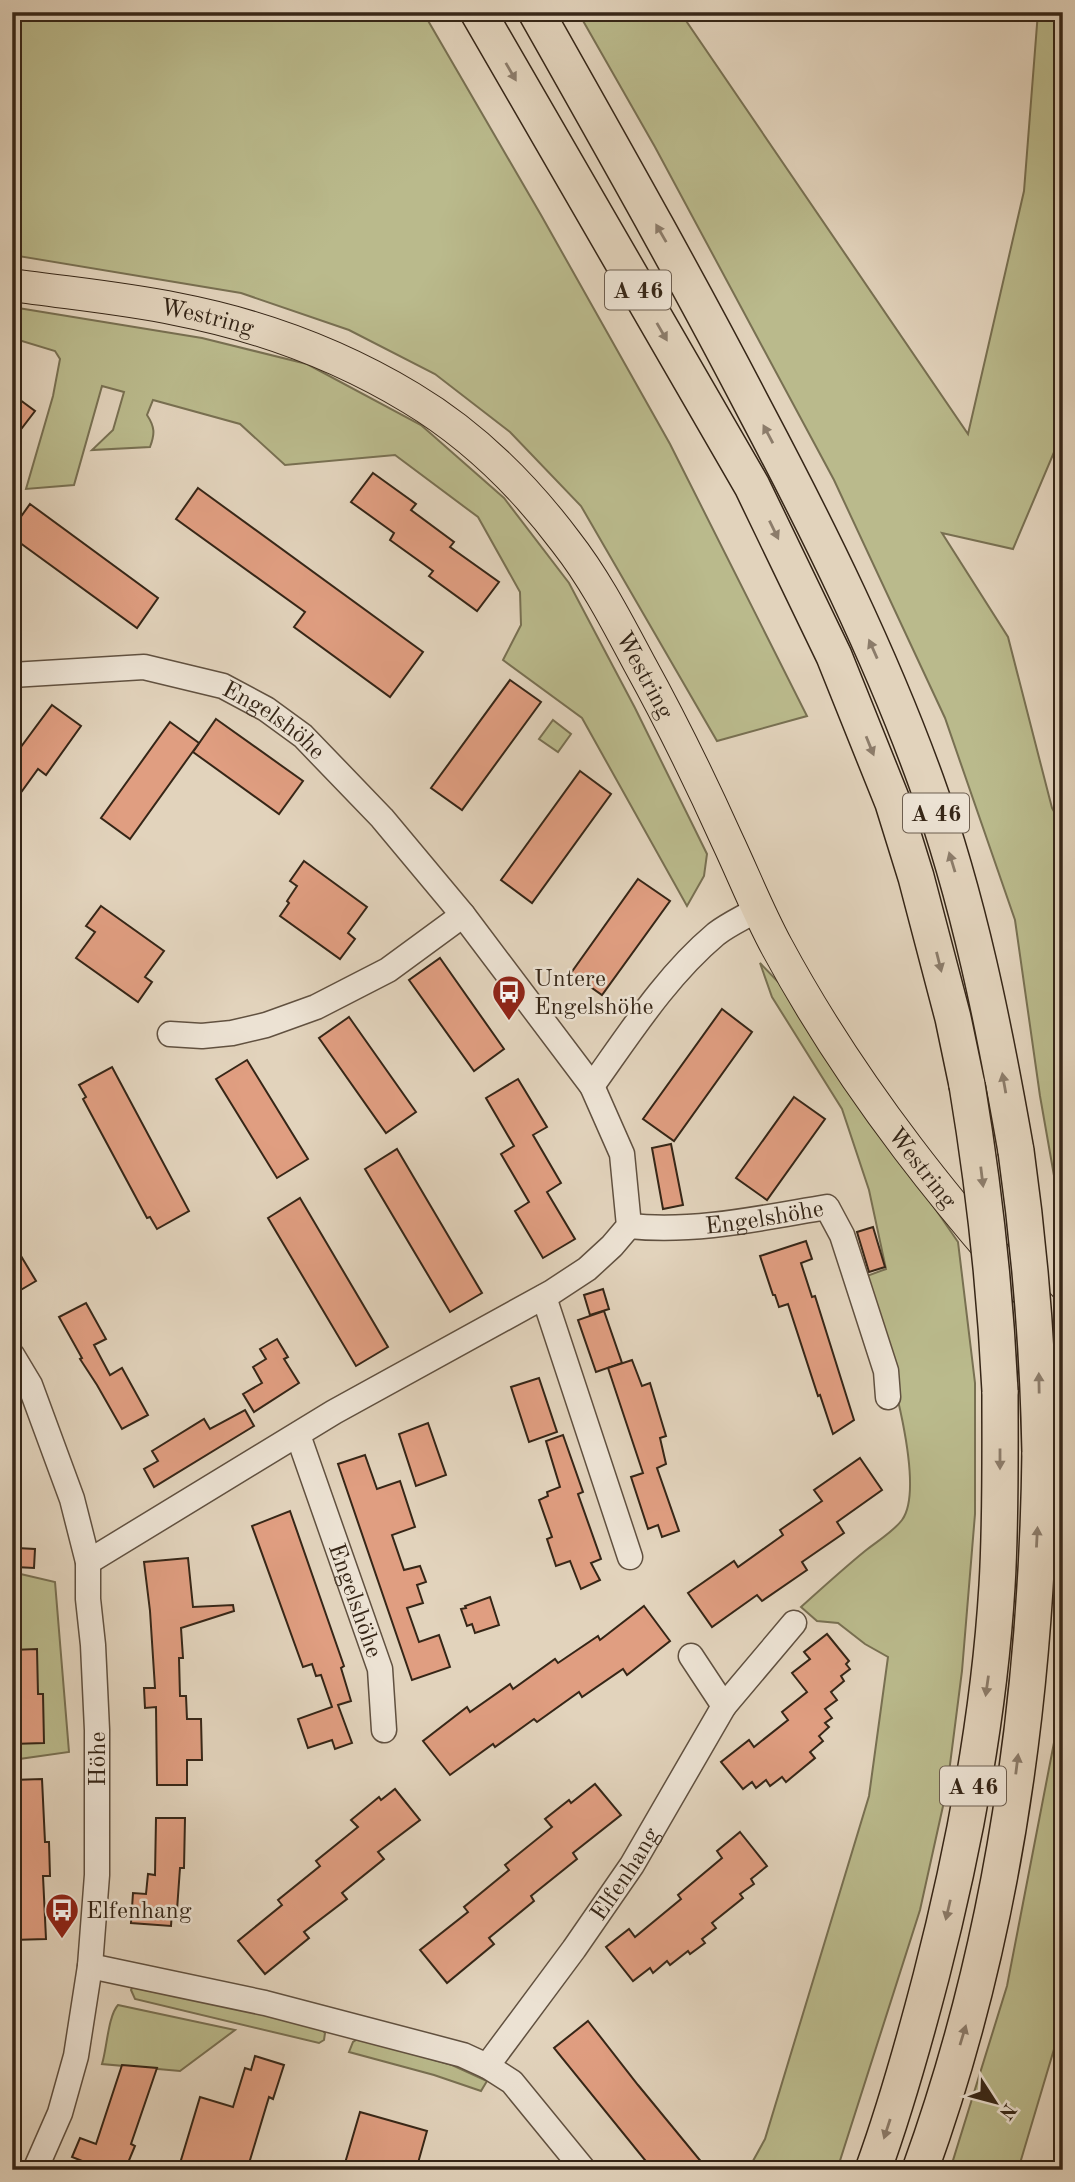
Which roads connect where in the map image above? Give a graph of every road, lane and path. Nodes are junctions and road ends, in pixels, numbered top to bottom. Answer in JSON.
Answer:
{"nodes":[{"id":1,"x":478,"y":12,"type":"edge"},
{"id":2,"x":537,"y":12,"type":"edge"},
{"id":3,"x":12,"y":285,"type":"edge"},
{"id":4,"x":12,"y":675,"type":"edge"},
{"id":5,"x":758,"y":909,"type":"junction"},
{"id":6,"x":463,"y":915,"type":"junction"},
{"id":7,"x":170,"y":1034,"type":"dead end"},
{"id":8,"x":592,"y":1086,"type":"junction"},
{"id":9,"x":629,"y":1226,"type":"junction"},
{"id":10,"x":544,"y":1297,"type":"junction"},
{"id":11,"x":1063,"y":1332,"type":"edge"},
{"id":12,"x":12,"y":1355,"type":"edge"},
{"id":13,"x":888,"y":1397,"type":"dead end"},
{"id":14,"x":298,"y":1435,"type":"junction"},
{"id":15,"x":630,"y":1557,"type":"dead end"},
{"id":16,"x":88,"y":1562,"type":"junction"},
{"id":17,"x":794,"y":1623,"type":"dead end"},
{"id":18,"x":691,"y":1656,"type":"dead end"},
{"id":19,"x":724,"y":1706,"type":"junction"},
{"id":20,"x":384,"y":1730,"type":"dead end"},
{"id":21,"x":90,"y":1966,"type":"junction"},
{"id":22,"x":487,"y":2066,"type":"junction"},
{"id":23,"x":35,"y":2170,"type":"edge"},
{"id":24,"x":584,"y":2170,"type":"edge"},
{"id":25,"x":873,"y":2170,"type":"edge"},
{"id":26,"x":920,"y":2170,"type":"edge"}],
"edges":[{"from":1,"to":25,"type":"highway","number":"A 46","one_way":true,"bridge":true},
{"from":26,"to":2,"type":"highway","number":"A 46","one_way":true,"bridge":true},
{"from":3,"to":5,"type":"main road","name":"Westring"},
{"from":4,"to":6,"type":"street","name":"Engelshöhe"},
{"from":5,"to":8,"type":"street"},
{"from":5,"to":11,"type":"main road","name":"Westring"},
{"from":6,"to":7,"type":"street"},
{"from":6,"to":8,"type":"street","name":"Engelshöhe"},
{"from":8,"to":9,"type":"street","name":"Engelshöhe"},
{"from":9,"to":10,"type":"street"},
{"from":9,"to":13,"type":"street","name":"Engelshöhe"},
{"from":10,"to":14,"type":"street"},
{"from":10,"to":15,"type":"street"},
{"from":12,"to":16,"type":"street","name":"Höhe"},
{"from":14,"to":16,"type":"street"},
{"from":14,"to":20,"type":"street","name":"Engelshöhe"},
{"from":16,"to":21,"type":"street","name":"Höhe"},
{"from":17,"to":19,"type":"street","name":"Elfenhang"},
{"from":18,"to":19,"type":"street"},
{"from":19,"to":22,"type":"street","name":"Elfenhang"},
{"from":21,"to":22,"type":"street"},
{"from":21,"to":23,"type":"street","name":"Höhe"},
{"from":22,"to":24,"type":"street"}]}
